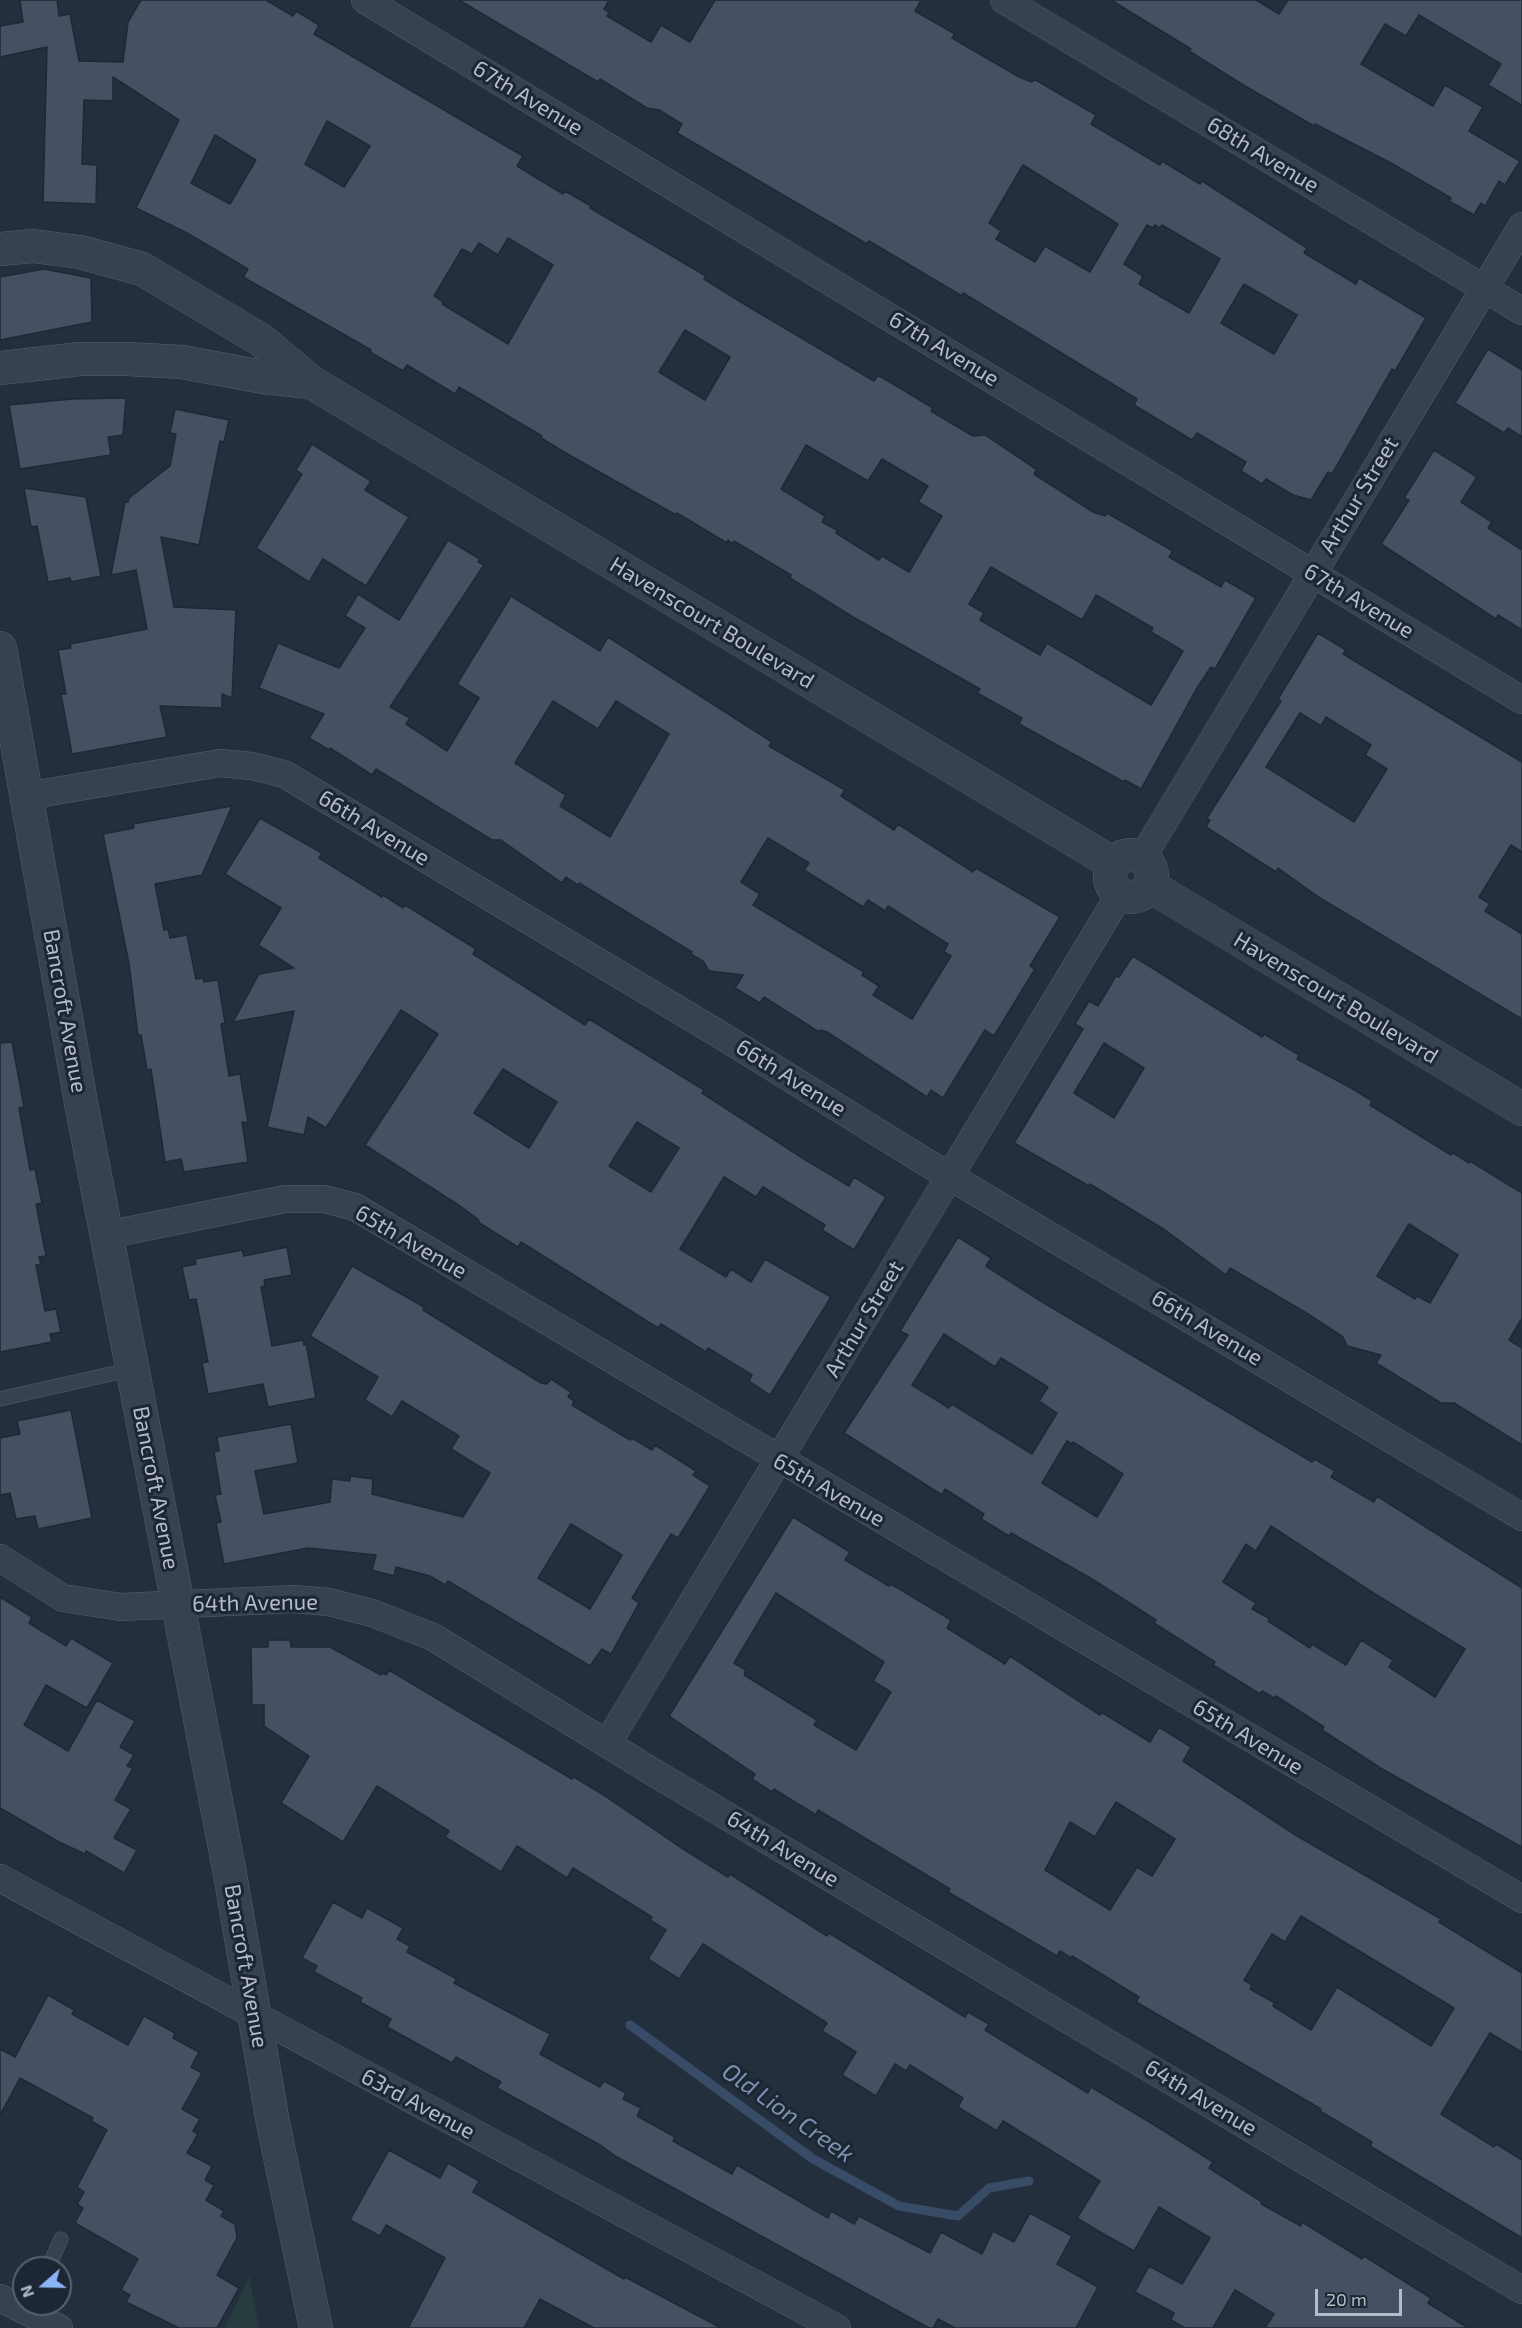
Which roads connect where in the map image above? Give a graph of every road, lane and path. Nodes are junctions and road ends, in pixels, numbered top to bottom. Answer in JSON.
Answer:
{"nodes":[{"id":1,"x":365,"y":0,"type":"edge"},
{"id":2,"x":1004,"y":0,"type":"edge"},
{"id":3,"x":1522,"y":226,"type":"edge"},
{"id":4,"x":0,"y":249,"type":"edge"},
{"id":5,"x":1484,"y":288,"type":"junction"},
{"id":6,"x":1522,"y":311,"type":"edge"},
{"id":7,"x":0,"y":368,"type":"edge"},
{"id":8,"x":311,"y":382,"type":"junction"},
{"id":9,"x":1312,"y":573,"type":"junction"},
{"id":10,"x":0,"y":648,"type":"edge"},
{"id":11,"x":1522,"y":700,"type":"edge"},
{"id":12,"x":26,"y":796,"type":"junction"},
{"id":13,"x":1131,"y":875,"type":"junction"},
{"id":14,"x":1522,"y":1110,"type":"edge"},
{"id":15,"x":950,"y":1176,"type":"junction"},
{"id":16,"x":106,"y":1234,"type":"junction"},
{"id":17,"x":133,"y":1370,"type":"junction"},
{"id":18,"x":0,"y":1399,"type":"edge"},
{"id":19,"x":780,"y":1461,"type":"junction"},
{"id":20,"x":1522,"y":1517,"type":"edge"},
{"id":21,"x":0,"y":1558,"type":"edge"},
{"id":22,"x":179,"y":1605,"type":"junction"},
{"id":23,"x":607,"y":1744,"type":"junction"},
{"id":24,"x":0,"y":1878,"type":"edge"},
{"id":25,"x":1522,"y":1899,"type":"edge"},
{"id":26,"x":255,"y":2016,"type":"junction"},
{"id":27,"x":61,"y":2239,"type":"dead end"},
{"id":28,"x":53,"y":2256,"type":"edge"},
{"id":29,"x":1522,"y":2290,"type":"edge"},
{"id":30,"x":42,"y":2316,"type":"edge"},
{"id":31,"x":59,"y":2328,"type":"edge"},
{"id":32,"x":316,"y":2328,"type":"edge"},
{"id":33,"x":837,"y":2328,"type":"edge"}],
"edges":[{"from":1,"to":9,"type":"street","name":"67th Avenue"},
{"from":2,"to":5,"type":"street","name":"68th Avenue"},
{"from":3,"to":5,"type":"street","name":"Arthur Street"},
{"from":4,"to":8,"type":"street","name":"Havenscourt Boulevard"},
{"from":5,"to":6,"type":"street","name":"68th Avenue"},
{"from":5,"to":9,"type":"street","name":"Arthur Street"},
{"from":7,"to":8,"type":"street","name":"Havenscourt Boulevard"},
{"from":8,"to":13,"type":"street","name":"Havenscourt Boulevard"},
{"from":9,"to":11,"type":"street","name":"67th Avenue"},
{"from":9,"to":13,"type":"street","name":"Arthur Street"},
{"from":10,"to":12,"type":"street","name":"Bancroft Avenue"},
{"from":12,"to":15,"type":"street","name":"66th Avenue"},
{"from":12,"to":16,"type":"street","name":"Bancroft Avenue"},
{"from":13,"to":14,"type":"street","name":"Havenscourt Boulevard"},
{"from":13,"to":15,"type":"street","name":"Arthur Street"},
{"from":15,"to":19,"type":"street","name":"Arthur Street"},
{"from":15,"to":20,"type":"street","name":"66th Avenue"},
{"from":16,"to":17,"type":"street","name":"Bancroft Avenue"},
{"from":16,"to":19,"type":"street","name":"65th Avenue"},
{"from":17,"to":18,"type":"lane"},
{"from":17,"to":22,"type":"street","name":"Bancroft Avenue"},
{"from":19,"to":23,"type":"street","name":"Arthur Street"},
{"from":19,"to":25,"type":"street","name":"65th Avenue"},
{"from":21,"to":22,"type":"street","name":"64th Avenue"},
{"from":22,"to":23,"type":"street","name":"64th Avenue"},
{"from":22,"to":26,"type":"street","name":"Bancroft Avenue"},
{"from":23,"to":29,"type":"street","name":"64th Avenue"},
{"from":24,"to":26,"type":"street","name":"63rd Avenue"},
{"from":26,"to":32,"type":"street","name":"Bancroft Avenue"},
{"from":26,"to":33,"type":"street","name":"63rd Avenue"},
{"from":27,"to":28,"type":"lane"},
{"from":30,"to":31,"type":"street"}]}
